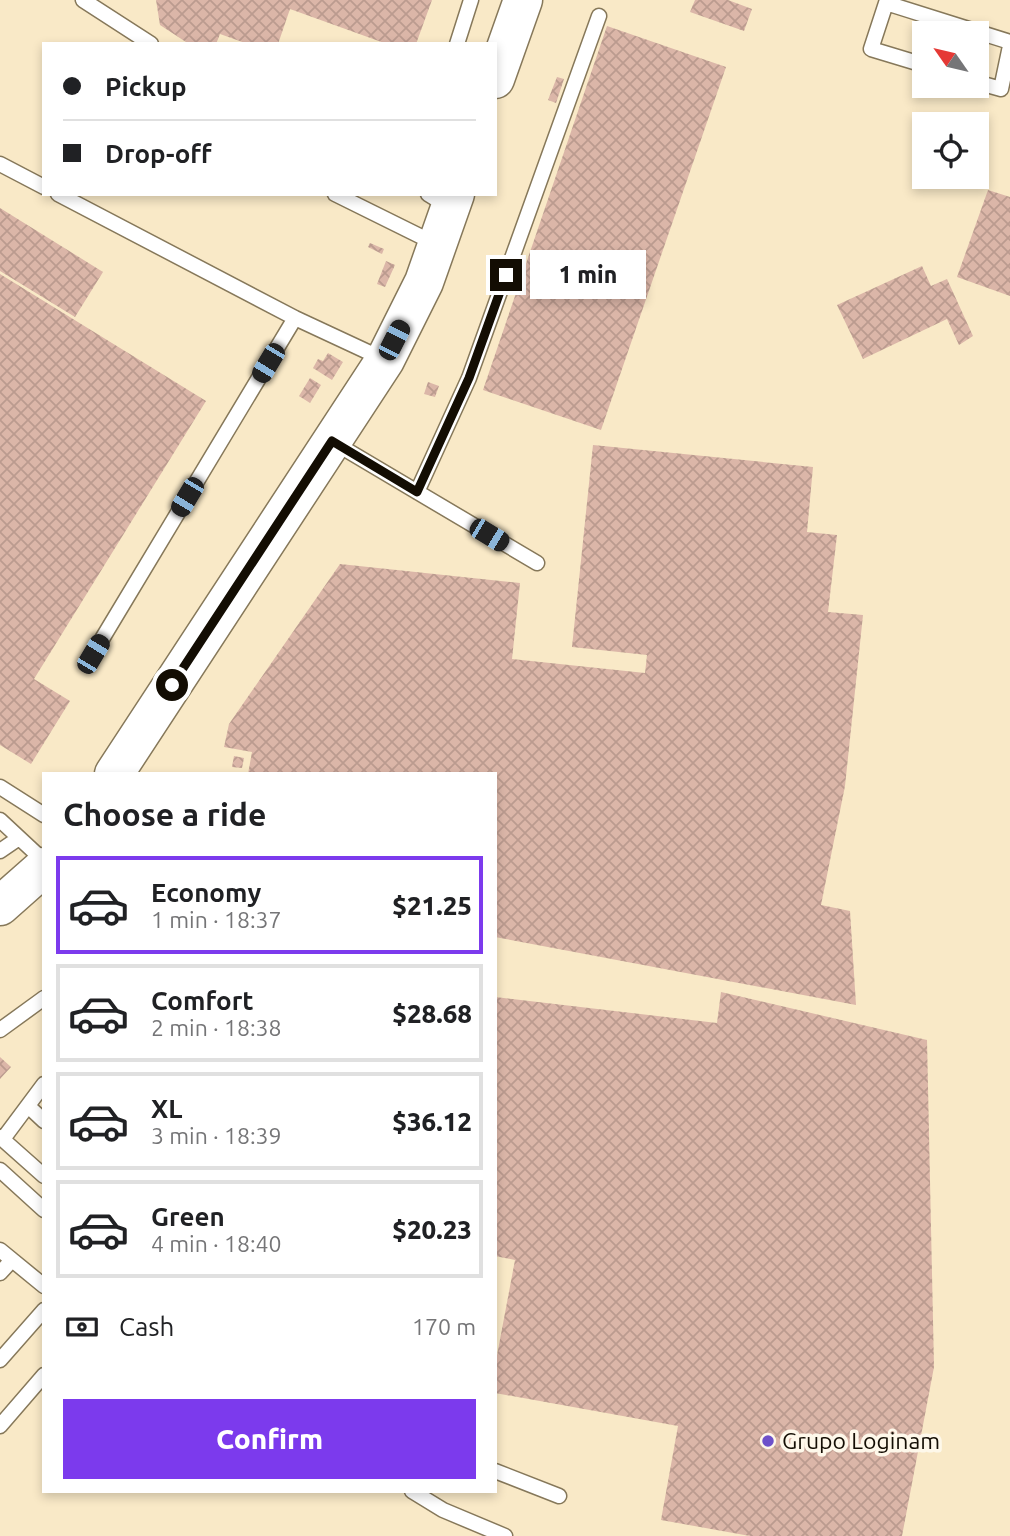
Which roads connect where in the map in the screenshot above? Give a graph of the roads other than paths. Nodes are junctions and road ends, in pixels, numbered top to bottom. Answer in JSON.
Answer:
{"nodes":[{"id":1,"x":83,"y":0,"type":"edge"},
{"id":2,"x":471,"y":0,"type":"edge"},
{"id":3,"x":523,"y":0,"type":"edge"},
{"id":4,"x":887,"y":2,"type":"edge"},
{"id":5,"x":599,"y":16,"type":"dead end"},
{"id":6,"x":148,"y":42,"type":"edge"},
{"id":7,"x":458,"y":42,"type":"edge"},
{"id":8,"x":1010,"y":44,"type":"edge"},
{"id":9,"x":912,"y":61,"type":"edge"},
{"id":10,"x":497,"y":73,"type":"edge"},
{"id":11,"x":989,"y":86,"type":"edge"},
{"id":12,"x":0,"y":164,"type":"edge"},
{"id":13,"x":42,"y":186,"type":"edge"},
{"id":14,"x":62,"y":196,"type":"edge"},
{"id":15,"x":339,"y":196,"type":"edge"},
{"id":16,"x":444,"y":199,"type":"edge"},
{"id":17,"x":437,"y":245,"type":"junction"},
{"id":18,"x":295,"y":318,"type":"junction"},
{"id":19,"x":385,"y":360,"type":"junction"},
{"id":20,"x":332,"y":441,"type":"junction"},
{"id":21,"x":417,"y":492,"type":"junction"},
{"id":22,"x":537,"y":563,"type":"dead end"},
{"id":23,"x":93,"y":654,"type":"dead end"},
{"id":24,"x":115,"y":772,"type":"edge"},
{"id":25,"x":0,"y":787,"type":"edge"},
{"id":26,"x":42,"y":814,"type":"edge"},
{"id":27,"x":0,"y":820,"type":"edge"},
{"id":28,"x":19,"y":838,"type":"junction"},
{"id":29,"x":0,"y":851,"type":"edge"},
{"id":30,"x":42,"y":860,"type":"edge"},
{"id":31,"x":42,"y":869,"type":"edge"},
{"id":32,"x":0,"y":906,"type":"edge"},
{"id":33,"x":42,"y":999,"type":"edge"},
{"id":34,"x":0,"y":1030,"type":"edge"},
{"id":35,"x":42,"y":1087,"type":"edge"},
{"id":36,"x":28,"y":1106,"type":"junction"},
{"id":37,"x":42,"y":1119,"type":"edge"},
{"id":38,"x":1,"y":1138,"type":"edge"},
{"id":39,"x":0,"y":1170,"type":"edge"},
{"id":40,"x":42,"y":1174,"type":"edge"},
{"id":41,"x":42,"y":1208,"type":"edge"},
{"id":42,"x":6,"y":1255,"type":"edge"},
{"id":43,"x":0,"y":1273,"type":"edge"},
{"id":44,"x":42,"y":1284,"type":"edge"},
{"id":45,"x":42,"y":1312,"type":"edge"},
{"id":46,"x":0,"y":1360,"type":"edge"},
{"id":47,"x":42,"y":1377,"type":"edge"},
{"id":48,"x":0,"y":1426,"type":"edge"},
{"id":49,"x":497,"y":1472,"type":"edge"},
{"id":50,"x":415,"y":1493,"type":"edge"},
{"id":51,"x":559,"y":1496,"type":"dead end"},
{"id":52,"x":505,"y":1536,"type":"edge"}],
"edges":[{"from":1,"to":6,"type":"lane"},
{"from":2,"to":7,"type":"lane"},
{"from":3,"to":10,"type":"main road"},
{"from":4,"to":8,"type":"lane"},
{"from":4,"to":9,"type":"lane"},
{"from":5,"to":21,"type":"lane"},
{"from":8,"to":11,"type":"lane"},
{"from":12,"to":13,"type":"lane"},
{"from":14,"to":18,"type":"lane"},
{"from":15,"to":17,"type":"lane"},
{"from":16,"to":17,"type":"main road"},
{"from":17,"to":19,"type":"main road"},
{"from":18,"to":19,"type":"lane"},
{"from":18,"to":23,"type":"lane"},
{"from":19,"to":20,"type":"main road"},
{"from":20,"to":21,"type":"lane"},
{"from":20,"to":24,"type":"main road"},
{"from":21,"to":22,"type":"lane"},
{"from":25,"to":26,"type":"lane"},
{"from":27,"to":28,"type":"lane"},
{"from":28,"to":29,"type":"lane"},
{"from":28,"to":30,"type":"lane"},
{"from":31,"to":32,"type":"main road"},
{"from":33,"to":34,"type":"lane"},
{"from":35,"to":36,"type":"lane"},
{"from":36,"to":37,"type":"lane"},
{"from":36,"to":38,"type":"lane"},
{"from":38,"to":40,"type":"lane"},
{"from":39,"to":41,"type":"lane"},
{"from":42,"to":43,"type":"lane"},
{"from":42,"to":44,"type":"lane"},
{"from":45,"to":46,"type":"lane"},
{"from":47,"to":48,"type":"lane"},
{"from":49,"to":51,"type":"lane"},
{"from":50,"to":52,"type":"lane"}]}
